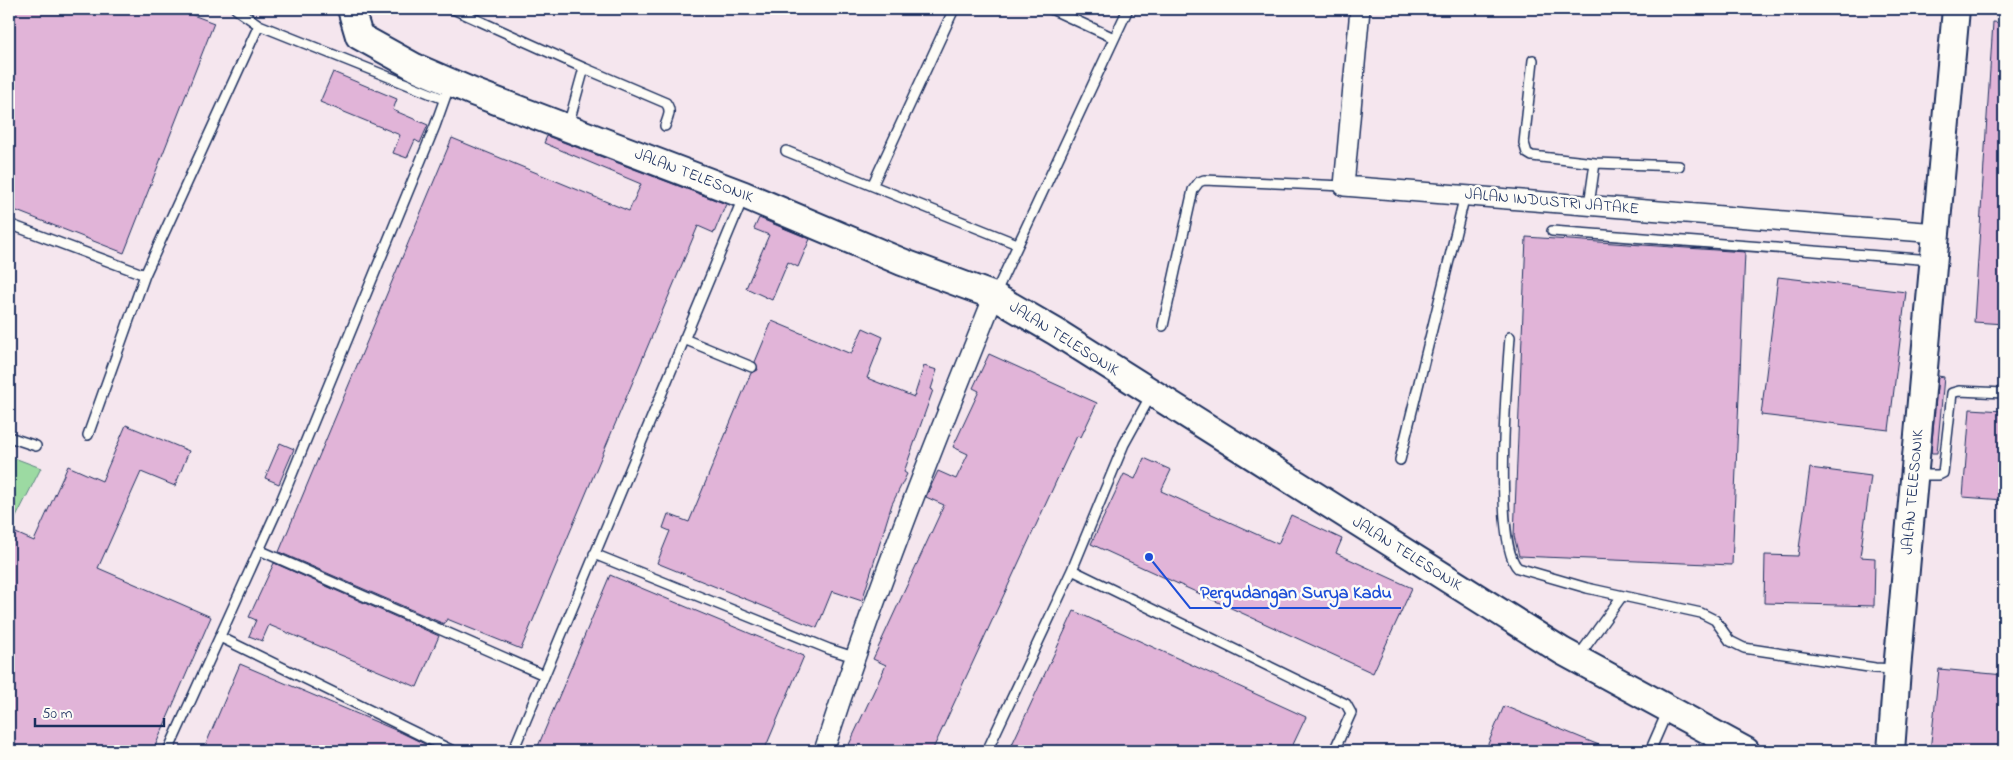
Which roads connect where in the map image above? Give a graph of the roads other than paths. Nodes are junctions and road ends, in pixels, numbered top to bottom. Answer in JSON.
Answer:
{"nodes":[{"id":1,"x":236,"y":9,"type":"edge"},
{"id":2,"x":351,"y":9,"type":"edge"},
{"id":3,"x":453,"y":9,"type":"edge"},
{"id":4,"x":954,"y":9,"type":"edge"},
{"id":5,"x":1051,"y":9,"type":"edge"},
{"id":6,"x":1128,"y":9,"type":"edge"},
{"id":7,"x":1360,"y":9,"type":"edge"},
{"id":8,"x":1956,"y":9,"type":"edge"},
{"id":9,"x":259,"y":25,"type":"junction"},
{"id":10,"x":1114,"y":38,"type":"junction"},
{"id":11,"x":1533,"y":60,"type":"dead end"},
{"id":12,"x":584,"y":68,"type":"junction"},
{"id":13,"x":447,"y":91,"type":"junction"},
{"id":14,"x":665,"y":126,"type":"dead end"},
{"id":15,"x":568,"y":127,"type":"junction"},
{"id":16,"x":786,"y":151,"type":"dead end"},
{"id":17,"x":1595,"y":163,"type":"junction"},
{"id":18,"x":1679,"y":166,"type":"dead end"},
{"id":19,"x":873,"y":184,"type":"junction"},
{"id":20,"x":1344,"y":186,"type":"junction"},
{"id":21,"x":744,"y":195,"type":"junction"},
{"id":22,"x":1465,"y":195,"type":"junction"},
{"id":23,"x":1589,"y":205,"type":"junction"},
{"id":24,"x":9,"y":224,"type":"edge"},
{"id":25,"x":1552,"y":231,"type":"dead end"},
{"id":26,"x":1938,"y":233,"type":"junction"},
{"id":27,"x":1017,"y":244,"type":"junction"},
{"id":28,"x":1935,"y":260,"type":"junction"},
{"id":29,"x":145,"y":275,"type":"junction"},
{"id":30,"x":994,"y":296,"type":"junction"},
{"id":31,"x":1163,"y":326,"type":"dead end"},
{"id":32,"x":1510,"y":337,"type":"dead end"},
{"id":33,"x":684,"y":339,"type":"junction"},
{"id":34,"x":752,"y":367,"type":"dead end"},
{"id":35,"x":2004,"y":393,"type":"edge"},
{"id":36,"x":1151,"y":394,"type":"junction"},
{"id":37,"x":88,"y":435,"type":"dead end"},
{"id":38,"x":9,"y":438,"type":"edge"},
{"id":39,"x":36,"y":446,"type":"dead end"},
{"id":40,"x":1400,"y":460,"type":"dead end"},
{"id":41,"x":1914,"y":475,"type":"junction"},
{"id":42,"x":259,"y":550,"type":"junction"},
{"id":43,"x":594,"y":554,"type":"junction"},
{"id":44,"x":1072,"y":570,"type":"junction"},
{"id":45,"x":1622,"y":596,"type":"junction"},
{"id":46,"x":220,"y":637,"type":"junction"},
{"id":47,"x":854,"y":657,"type":"junction"},
{"id":48,"x":1576,"y":660,"type":"junction"},
{"id":49,"x":1896,"y":670,"type":"junction"},
{"id":50,"x":544,"y":676,"type":"junction"},
{"id":51,"x":1668,"y":709,"type":"junction"},
{"id":52,"x":168,"y":751,"type":"edge"},
{"id":53,"x":453,"y":751,"type":"edge"},
{"id":54,"x":513,"y":751,"type":"edge"},
{"id":55,"x":824,"y":751,"type":"edge"},
{"id":56,"x":987,"y":751,"type":"edge"},
{"id":57,"x":1334,"y":751,"type":"edge"},
{"id":58,"x":1650,"y":751,"type":"edge"},
{"id":59,"x":1746,"y":751,"type":"edge"},
{"id":60,"x":1891,"y":751,"type":"edge"}],
"edges":[{"from":1,"to":9,"type":"lane"},
{"from":2,"to":13,"type":"street","name":"JALAN TELESONIK"},
{"from":3,"to":12,"type":"lane"},
{"from":4,"to":19,"type":"lane"},
{"from":5,"to":10,"type":"lane"},
{"from":6,"to":10,"type":"lane"},
{"from":7,"to":20,"type":"street"},
{"from":8,"to":26,"type":"street","name":"JALAN TELESONIK"},
{"from":9,"to":13,"type":"lane"},
{"from":9,"to":29,"type":"lane"},
{"from":10,"to":27,"type":"lane"},
{"from":11,"to":17,"type":"lane"},
{"from":12,"to":14,"type":"lane"},
{"from":12,"to":15,"type":"lane"},
{"from":13,"to":15,"type":"street","name":"JALAN TELESONIK"},
{"from":13,"to":42,"type":"lane"},
{"from":15,"to":21,"type":"street","name":"JALAN TELESONIK"},
{"from":16,"to":19,"type":"lane"},
{"from":17,"to":18,"type":"lane"},
{"from":17,"to":23,"type":"lane"},
{"from":19,"to":27,"type":"lane"},
{"from":20,"to":22,"type":"street","name":"JALAN INDUSTRI JATAKE"},
{"from":20,"to":31,"type":"lane"},
{"from":21,"to":30,"type":"street","name":"JALAN TELESONIK"},
{"from":21,"to":33,"type":"lane"},
{"from":22,"to":23,"type":"street","name":"JALAN INDUSTRI JATAKE"},
{"from":22,"to":40,"type":"lane"},
{"from":23,"to":26,"type":"street","name":"JALAN INDUSTRI JATAKE"},
{"from":24,"to":29,"type":"lane"},
{"from":25,"to":28,"type":"lane"},
{"from":26,"to":28,"type":"street","name":"JALAN TELESONIK"},
{"from":27,"to":30,"type":"lane"},
{"from":28,"to":41,"type":"street","name":"JALAN TELESONIK"},
{"from":29,"to":37,"type":"lane"},
{"from":30,"to":36,"type":"street","name":"JALAN TELESONIK"},
{"from":30,"to":47,"type":"street"},
{"from":32,"to":45,"type":"lane"},
{"from":33,"to":34,"type":"lane"},
{"from":33,"to":43,"type":"lane"},
{"from":35,"to":41,"type":"lane"},
{"from":36,"to":44,"type":"lane"},
{"from":36,"to":48,"type":"street","name":"JALAN TELESONIK"},
{"from":38,"to":39,"type":"lane"},
{"from":41,"to":49,"type":"street","name":"JALAN TELESONIK"},
{"from":42,"to":46,"type":"lane"},
{"from":42,"to":50,"type":"lane"},
{"from":43,"to":47,"type":"lane"},
{"from":43,"to":50,"type":"lane"},
{"from":44,"to":56,"type":"lane"},
{"from":44,"to":57,"type":"lane"},
{"from":45,"to":48,"type":"lane"},
{"from":45,"to":49,"type":"lane"},
{"from":46,"to":52,"type":"lane"},
{"from":46,"to":53,"type":"lane"},
{"from":47,"to":55,"type":"street"},
{"from":48,"to":51,"type":"street","name":"JALAN TELESONIK"},
{"from":49,"to":60,"type":"street","name":"JALAN TELESONIK"},
{"from":50,"to":54,"type":"lane"},
{"from":51,"to":58,"type":"lane"},
{"from":51,"to":59,"type":"street","name":"JALAN TELESONIK"}]}
